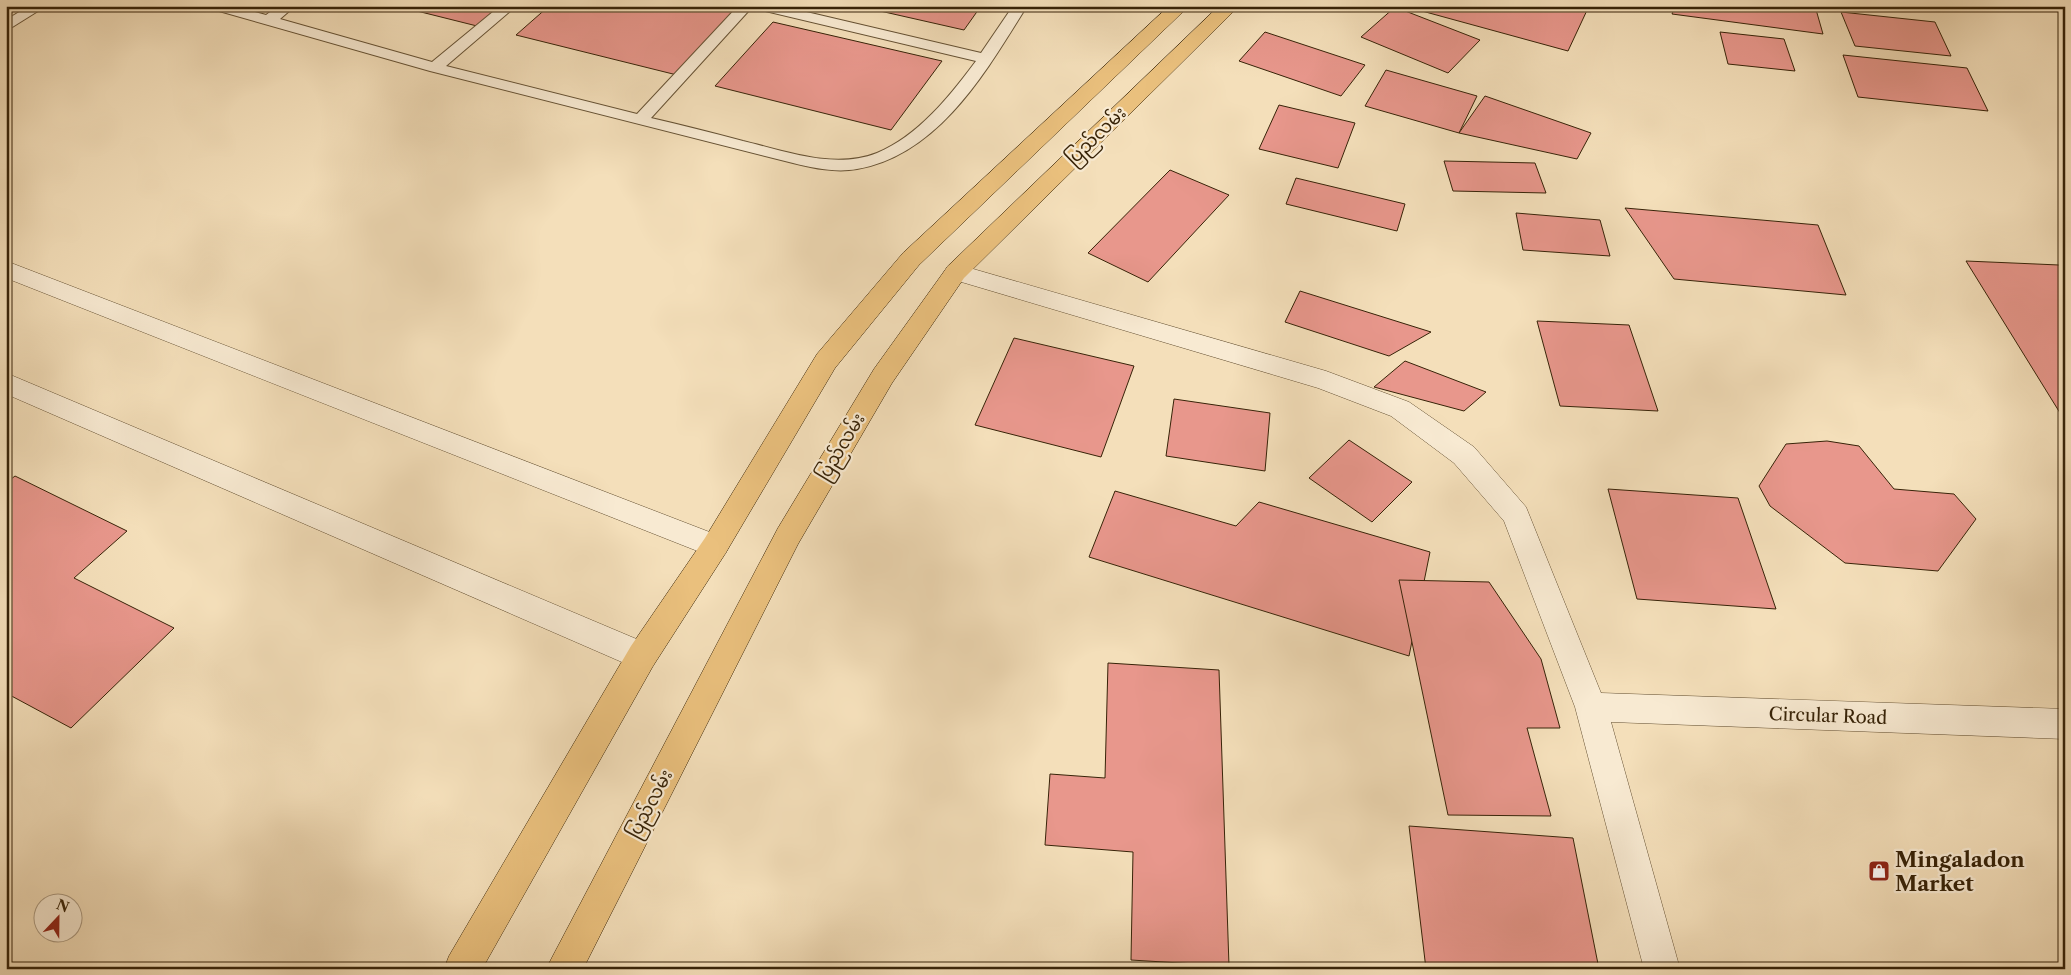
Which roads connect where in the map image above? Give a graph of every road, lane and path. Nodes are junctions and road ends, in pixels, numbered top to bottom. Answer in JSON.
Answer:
{"nodes":[{"id":1,"x":39,"y":6,"type":"edge"},
{"id":2,"x":218,"y":6,"type":"edge"},
{"id":3,"x":288,"y":6,"type":"edge"},
{"id":4,"x":509,"y":6,"type":"edge"},
{"id":5,"x":746,"y":6,"type":"edge"},
{"id":6,"x":760,"y":6,"type":"edge"},
{"id":7,"x":1020,"y":6,"type":"edge"},
{"id":8,"x":1230,"y":6,"type":"edge"},
{"id":9,"x":1173,"y":7,"type":"edge"},
{"id":10,"x":268,"y":21,"type":"junction"},
{"id":11,"x":6,"y":27,"type":"edge"},
{"id":12,"x":986,"y":59,"type":"junction"},
{"id":13,"x":435,"y":68,"type":"junction"},
{"id":14,"x":640,"y":120,"type":"junction"},
{"id":15,"x":6,"y":269,"type":"edge"},
{"id":16,"x":956,"y":272,"type":"junction"},
{"id":17,"x":6,"y":383,"type":"edge"},
{"id":18,"x":715,"y":546,"type":"junction"},
{"id":19,"x":642,"y":656,"type":"junction"},
{"id":20,"x":1591,"y":707,"type":"junction"},
{"id":21,"x":2065,"y":724,"type":"edge"},
{"id":22,"x":462,"y":969,"type":"edge"},
{"id":23,"x":564,"y":969,"type":"edge"},
{"id":24,"x":1662,"y":969,"type":"edge"}],
"edges":[{"from":1,"to":11,"type":"lane"},
{"from":2,"to":10,"type":"lane"},
{"from":3,"to":10,"type":"lane"},
{"from":4,"to":13,"type":"lane"},
{"from":5,"to":14,"type":"lane"},
{"from":6,"to":12,"type":"lane"},
{"from":7,"to":12,"type":"lane"},
{"from":8,"to":16,"type":"highway","name":"ပြည်လမ်း"},
{"from":9,"to":18,"type":"highway"},
{"from":10,"to":13,"type":"lane"},
{"from":12,"to":14,"type":"lane"},
{"from":13,"to":14,"type":"lane"},
{"from":15,"to":18,"type":"street"},
{"from":16,"to":20,"type":"street"},
{"from":16,"to":23,"type":"highway","name":"ပြည်လမ်း"},
{"from":17,"to":19,"type":"street"},
{"from":18,"to":19,"type":"highway"},
{"from":19,"to":22,"type":"highway"},
{"from":20,"to":21,"type":"street","name":"Circular Road"},
{"from":20,"to":24,"type":"street"}]}
